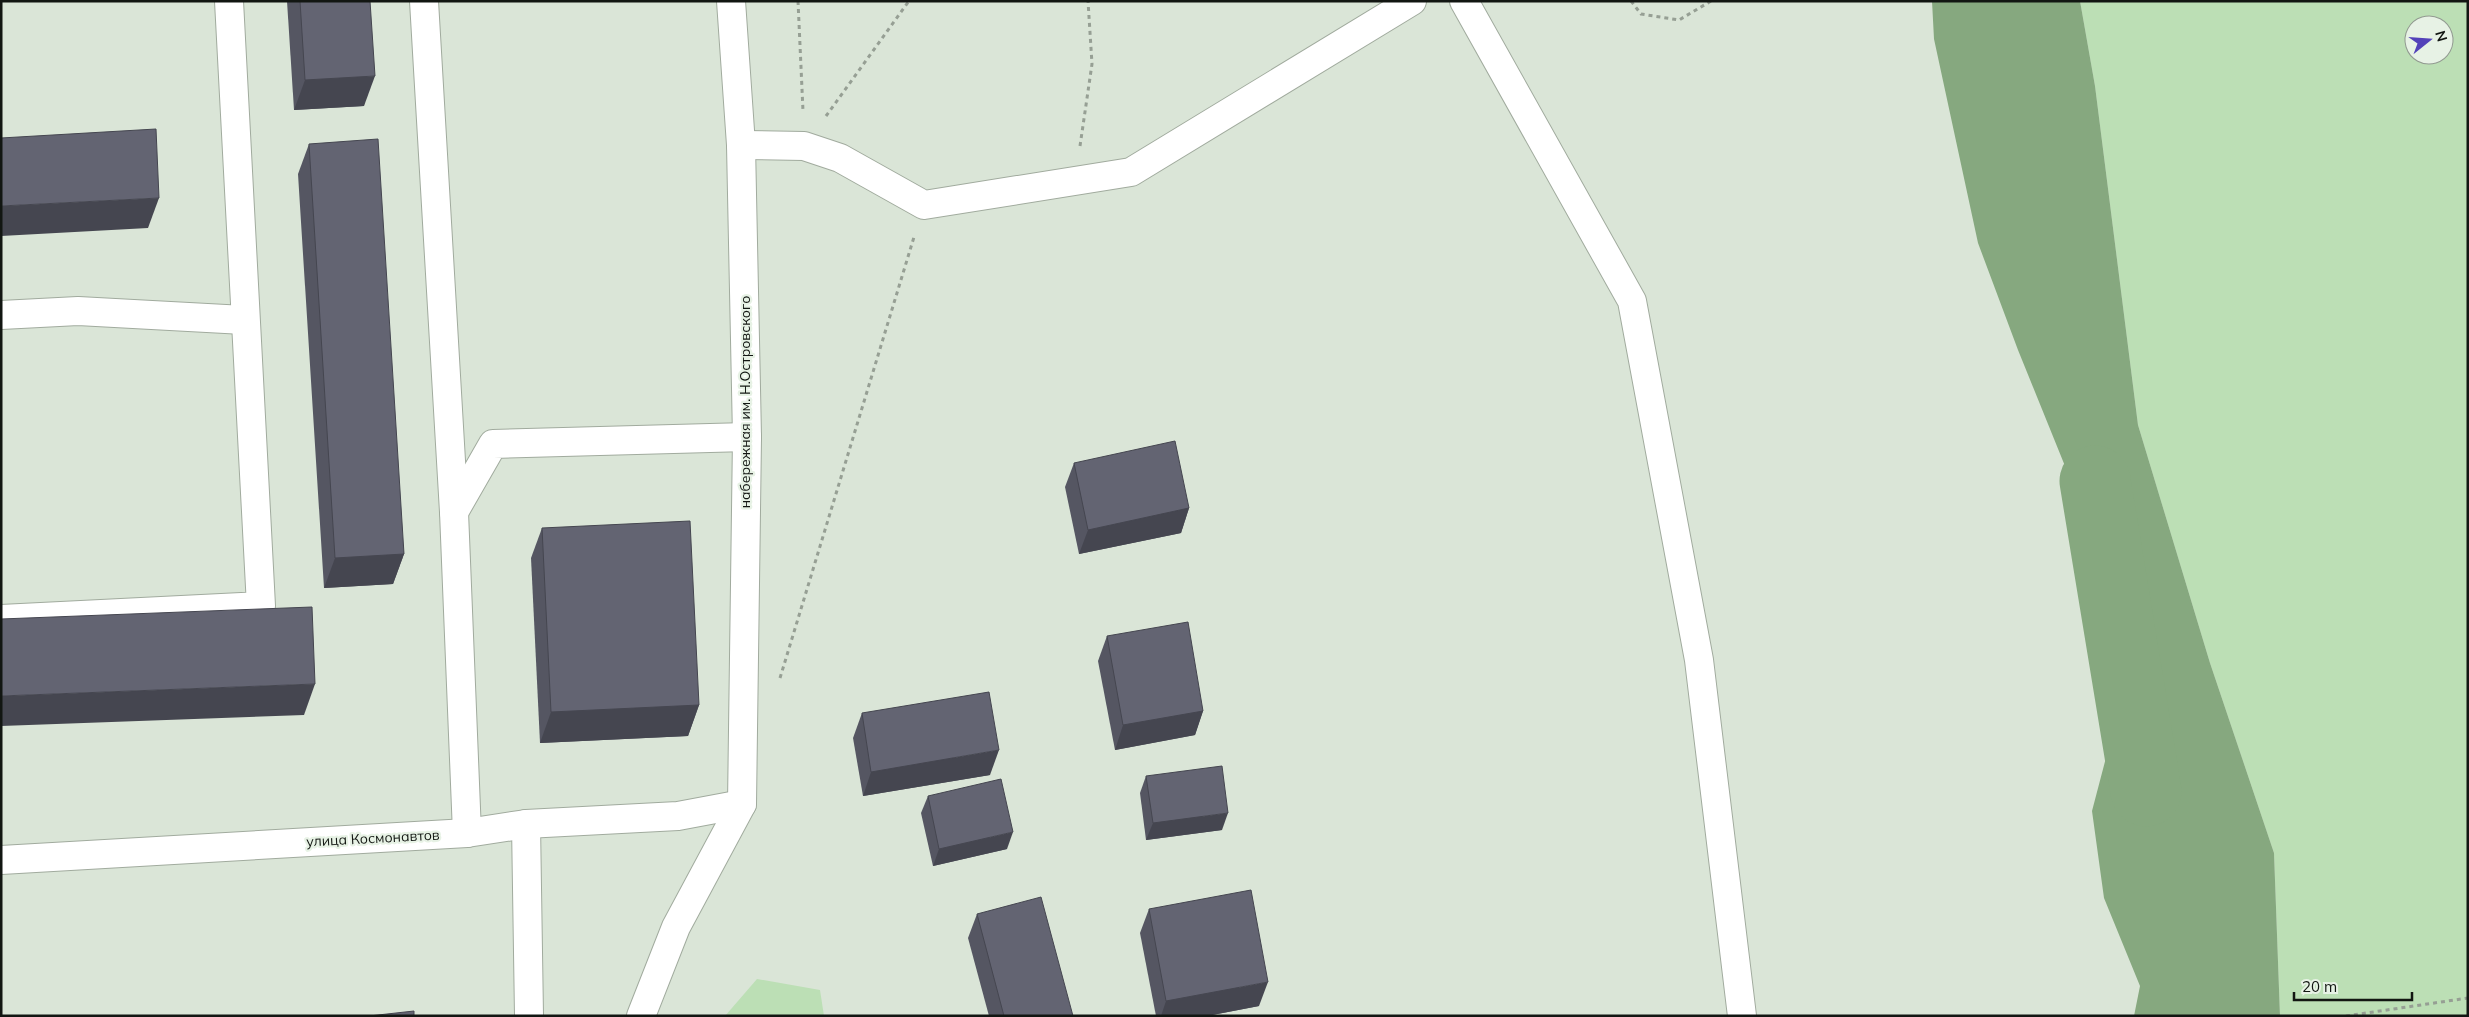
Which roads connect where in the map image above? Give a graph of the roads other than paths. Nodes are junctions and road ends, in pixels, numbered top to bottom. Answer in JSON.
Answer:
{"nodes":[{"id":1,"x":229,"y":1,"type":"edge"},
{"id":2,"x":424,"y":1,"type":"edge"},
{"id":3,"x":731,"y":1,"type":"edge"},
{"id":4,"x":1412,"y":1,"type":"edge"},
{"id":5,"x":1464,"y":1,"type":"edge"},
{"id":6,"x":741,"y":145,"type":"junction"},
{"id":7,"x":1,"y":316,"type":"edge"},
{"id":8,"x":244,"y":320,"type":"junction"},
{"id":9,"x":746,"y":437,"type":"junction"},
{"id":10,"x":454,"y":512,"type":"junction"},
{"id":11,"x":1,"y":619,"type":"edge"},
{"id":12,"x":742,"y":804,"type":"junction"},
{"id":13,"x":526,"y":824,"type":"junction"},
{"id":14,"x":467,"y":833,"type":"junction"},
{"id":15,"x":1,"y":860,"type":"edge"},
{"id":16,"x":529,"y":1016,"type":"edge"},
{"id":17,"x":641,"y":1016,"type":"edge"},
{"id":18,"x":1742,"y":1016,"type":"edge"}],
"edges":[{"from":1,"to":8,"type":"street"},
{"from":2,"to":10,"type":"street"},
{"from":3,"to":6,"type":"street","name":"набережная им. Н.Островского"},
{"from":4,"to":6,"type":"street"},
{"from":5,"to":18,"type":"street"},
{"from":6,"to":9,"type":"street","name":"набережная им. Н.Островского"},
{"from":7,"to":8,"type":"street"},
{"from":8,"to":11,"type":"street"},
{"from":9,"to":10,"type":"street"},
{"from":9,"to":12,"type":"street","name":"набережная им. Н.Островского"},
{"from":10,"to":14,"type":"street"},
{"from":12,"to":13,"type":"street","name":"улица Космонавтов"},
{"from":12,"to":17,"type":"street"},
{"from":13,"to":14,"type":"street","name":"улица Космонавтов"},
{"from":13,"to":16,"type":"street"},
{"from":14,"to":15,"type":"street","name":"улица Космонавтов"}]}
